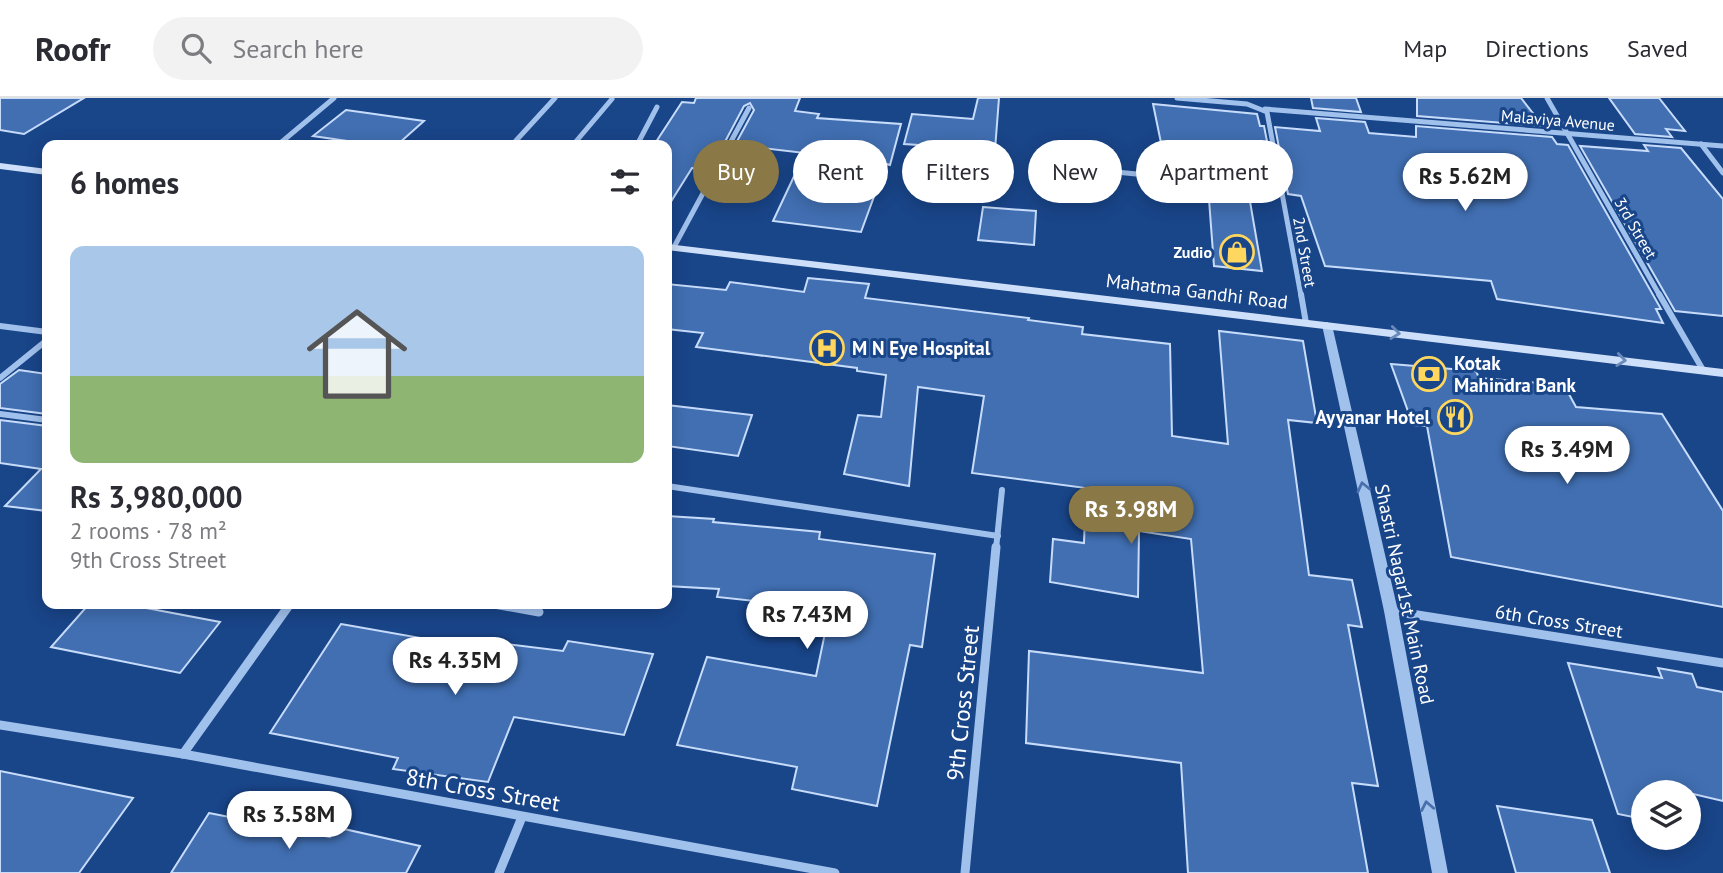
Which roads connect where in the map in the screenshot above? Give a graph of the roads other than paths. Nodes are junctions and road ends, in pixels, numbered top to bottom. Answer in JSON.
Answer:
{"nodes":[{"id":1,"x":334,"y":98,"type":"edge"},
{"id":2,"x":555,"y":98,"type":"edge"},
{"id":3,"x":1177,"y":98,"type":"edge"},
{"id":4,"x":1547,"y":98,"type":"edge"},
{"id":5,"x":612,"y":99,"type":"edge"},
{"id":6,"x":657,"y":107,"type":"dead end"},
{"id":7,"x":749,"y":108,"type":"dead end"},
{"id":8,"x":1265,"y":108,"type":"junction"},
{"id":9,"x":1567,"y":133,"type":"junction"},
{"id":10,"x":284,"y":140,"type":"edge"},
{"id":11,"x":517,"y":140,"type":"edge"},
{"id":12,"x":577,"y":140,"type":"edge"},
{"id":13,"x":639,"y":140,"type":"edge"},
{"id":14,"x":1273,"y":140,"type":"edge"},
{"id":15,"x":1701,"y":144,"type":"junction"},
{"id":16,"x":1723,"y":146,"type":"edge"},
{"id":17,"x":0,"y":166,"type":"edge"},
{"id":18,"x":42,"y":171,"type":"edge"},
{"id":19,"x":1723,"y":173,"type":"edge"},
{"id":20,"x":1284,"y":203,"type":"edge"},
{"id":21,"x":672,"y":243,"type":"edge"},
{"id":22,"x":672,"y":247,"type":"edge"},
{"id":23,"x":1306,"y":323,"type":"junction"},
{"id":24,"x":1327,"y":325,"type":"junction"},
{"id":25,"x":0,"y":326,"type":"edge"},
{"id":26,"x":42,"y":331,"type":"edge"},
{"id":27,"x":42,"y":344,"type":"edge"},
{"id":28,"x":1703,"y":370,"type":"junction"},
{"id":29,"x":1723,"y":373,"type":"edge"},
{"id":30,"x":0,"y":378,"type":"edge"},
{"id":31,"x":0,"y":414,"type":"edge"},
{"id":32,"x":42,"y":419,"type":"edge"},
{"id":33,"x":672,"y":487,"type":"edge"},
{"id":34,"x":1002,"y":490,"type":"dead end"},
{"id":35,"x":998,"y":536,"type":"junction"},
{"id":36,"x":286,"y":609,"type":"edge"},
{"id":37,"x":526,"y":609,"type":"edge"},
{"id":38,"x":539,"y":611,"type":"dead end"},
{"id":39,"x":1391,"y":611,"type":"junction"},
{"id":40,"x":1723,"y":663,"type":"edge"},
{"id":41,"x":0,"y":725,"type":"edge"},
{"id":42,"x":183,"y":754,"type":"junction"},
{"id":43,"x":522,"y":817,"type":"junction"},
{"id":44,"x":499,"y":873,"type":"edge"},
{"id":45,"x":835,"y":873,"type":"edge"},
{"id":46,"x":965,"y":873,"type":"edge"},
{"id":47,"x":1440,"y":873,"type":"edge"}],
"edges":[{"from":1,"to":10,"type":"street"},
{"from":2,"to":11,"type":"street"},
{"from":3,"to":8,"type":"street"},
{"from":4,"to":9,"type":"street","name":"3rd Street"},
{"from":5,"to":12,"type":"street"},
{"from":6,"to":13,"type":"street"},
{"from":7,"to":21,"type":"street"},
{"from":8,"to":9,"type":"street","name":"Malaviya Avenue"},
{"from":8,"to":14,"type":"street","name":"2nd Street"},
{"from":9,"to":15,"type":"street","name":"Malaviya Avenue"},
{"from":9,"to":28,"type":"street","name":"3rd Street"},
{"from":15,"to":16,"type":"street","name":"Malaviya Avenue"},
{"from":15,"to":19,"type":"street"},
{"from":17,"to":18,"type":"main road"},
{"from":20,"to":23,"type":"street","name":"2nd Street"},
{"from":22,"to":23,"type":"main road","name":"Mahatma Gandhi Road"},
{"from":23,"to":24,"type":"main road","name":"Mahatma Gandhi Road"},
{"from":24,"to":28,"type":"main road","name":"Mahatma Gandhi Road","one_way":true},
{"from":39,"to":24,"type":"street","name":"Shastri Nagar1st Main Road","one_way":true},
{"from":25,"to":26,"type":"street"},
{"from":27,"to":30,"type":"street"},
{"from":28,"to":29,"type":"main road","name":"Mahatma Gandhi Road"},
{"from":31,"to":32,"type":"street"},
{"from":33,"to":35,"type":"street"},
{"from":34,"to":35,"type":"street","name":"9th Cross Street"},
{"from":35,"to":46,"type":"street","name":"9th Cross Street"},
{"from":36,"to":42,"type":"street"},
{"from":37,"to":38,"type":"street"},
{"from":39,"to":40,"type":"street","name":"6th Cross Street"},
{"from":47,"to":39,"type":"street","name":"Shastri Nagar1st Main Road","one_way":true},
{"from":41,"to":42,"type":"street","name":"8th Cross Street"},
{"from":42,"to":43,"type":"street","name":"8th Cross Street"},
{"from":43,"to":44,"type":"street"},
{"from":43,"to":45,"type":"street","name":"8th Cross Street"}]}
